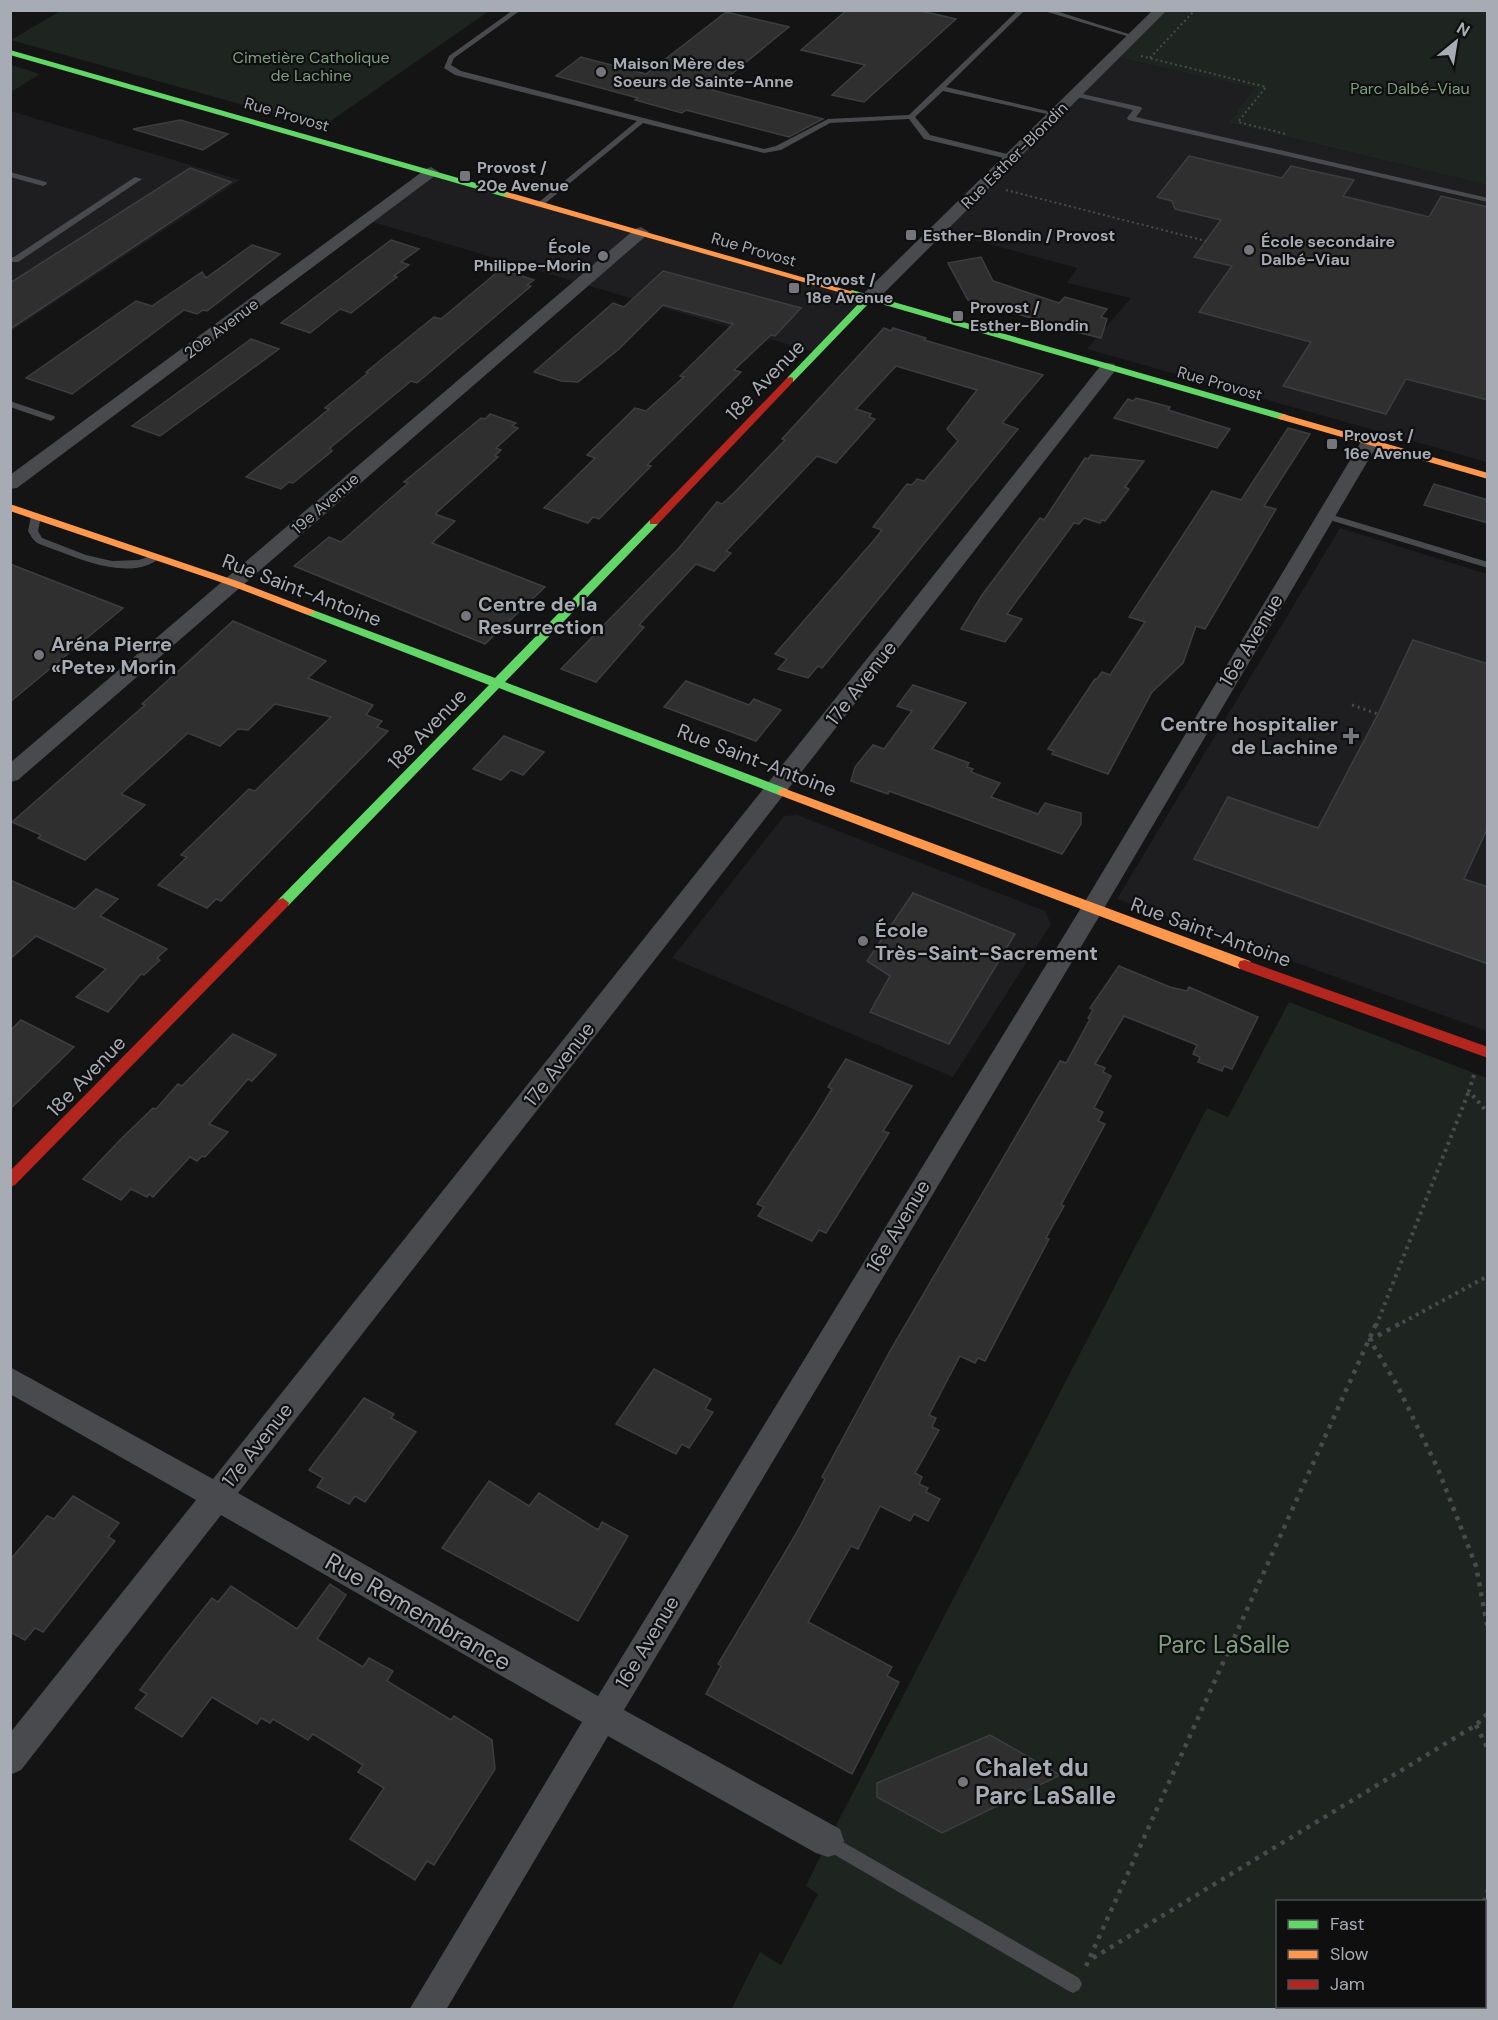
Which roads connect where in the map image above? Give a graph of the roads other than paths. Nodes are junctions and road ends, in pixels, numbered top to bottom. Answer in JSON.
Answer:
{"nodes":[{"id":1,"x":518,"y":10,"type":"edge"},
{"id":2,"x":1022,"y":10,"type":"edge"},
{"id":3,"x":1044,"y":10,"type":"edge"},
{"id":4,"x":1161,"y":10,"type":"edge"},
{"id":5,"x":1135,"y":37,"type":"junction"},
{"id":6,"x":10,"y":52,"type":"edge"},
{"id":7,"x":941,"y":88,"type":"junction"},
{"id":8,"x":1076,"y":94,"type":"junction"},
{"id":9,"x":1056,"y":114,"type":"junction"},
{"id":10,"x":911,"y":117,"type":"junction"},
{"id":11,"x":642,"y":120,"type":"junction"},
{"id":12,"x":1012,"y":158,"type":"junction"},
{"id":13,"x":431,"y":172,"type":"junction"},
{"id":14,"x":10,"y":174,"type":"edge"},
{"id":15,"x":138,"y":179,"type":"dead end"},
{"id":16,"x":43,"y":184,"type":"dead end"},
{"id":17,"x":1488,"y":200,"type":"edge"},
{"id":18,"x":542,"y":204,"type":"junction"},
{"id":19,"x":641,"y":232,"type":"junction"},
{"id":20,"x":10,"y":259,"type":"edge"},
{"id":21,"x":867,"y":300,"type":"junction"},
{"id":22,"x":1108,"y":368,"type":"junction"},
{"id":23,"x":10,"y":404,"type":"edge"},
{"id":24,"x":51,"y":418,"type":"dead end"},
{"id":25,"x":1370,"y":442,"type":"junction"},
{"id":26,"x":1488,"y":476,"type":"edge"},
{"id":27,"x":10,"y":484,"type":"edge"},
{"id":28,"x":10,"y":507,"type":"edge"},
{"id":29,"x":36,"y":516,"type":"junction"},
{"id":30,"x":1326,"y":516,"type":"junction"},
{"id":31,"x":156,"y":557,"type":"junction"},
{"id":32,"x":1488,"y":566,"type":"edge"},
{"id":33,"x":233,"y":583,"type":"junction"},
{"id":34,"x":497,"y":685,"type":"junction"},
{"id":35,"x":10,"y":775,"type":"edge"},
{"id":36,"x":778,"y":789,"type":"junction"},
{"id":37,"x":1092,"y":909,"type":"junction"},
{"id":38,"x":1488,"y":1053,"type":"edge"},
{"id":39,"x":10,"y":1181,"type":"edge"},
{"id":40,"x":10,"y":1379,"type":"edge"},
{"id":41,"x":216,"y":1497,"type":"junction"},
{"id":42,"x":602,"y":1716,"type":"junction"},
{"id":43,"x":10,"y":1759,"type":"edge"},
{"id":44,"x":828,"y":1841,"type":"joint"},
{"id":45,"x":1073,"y":1984,"type":"road end"},
{"id":46,"x":426,"y":2010,"type":"edge"}],
"edges":[{"from":1,"to":11,"type":"lane"},
{"from":2,"to":7,"type":"lane"},
{"from":3,"to":5,"type":"lane"},
{"from":4,"to":5,"type":"street","name":"Rue Esther-Blondin"},
{"from":5,"to":8,"type":"street","name":"Rue Esther-Blondin"},
{"from":6,"to":13,"type":"street","name":"Rue Provost"},
{"from":7,"to":9,"type":"lane"},
{"from":7,"to":10,"type":"lane"},
{"from":8,"to":9,"type":"street","name":"Rue Esther-Blondin"},
{"from":8,"to":17,"type":"lane"},
{"from":9,"to":12,"type":"street","name":"Rue Esther-Blondin"},
{"from":10,"to":11,"type":"lane"},
{"from":10,"to":12,"type":"lane"},
{"from":11,"to":18,"type":"lane"},
{"from":12,"to":21,"type":"street","name":"Rue Esther-Blondin"},
{"from":13,"to":18,"type":"street","name":"Rue Provost"},
{"from":13,"to":27,"type":"street","name":"20e Avenue"},
{"from":14,"to":16,"type":"lane"},
{"from":15,"to":20,"type":"lane"},
{"from":18,"to":19,"type":"street","name":"Rue Provost"},
{"from":19,"to":21,"type":"street","name":"Rue Provost"},
{"from":19,"to":33,"type":"street","name":"19e Avenue"},
{"from":21,"to":22,"type":"street","name":"Rue Provost"},
{"from":21,"to":34,"type":"street","name":"18e Avenue"},
{"from":22,"to":25,"type":"street","name":"Rue Provost"},
{"from":22,"to":36,"type":"street","name":"17e Avenue"},
{"from":23,"to":24,"type":"lane"},
{"from":25,"to":26,"type":"street","name":"Rue Provost"},
{"from":25,"to":30,"type":"street","name":"16e Avenue"},
{"from":28,"to":29,"type":"street","name":"Rue Saint-Antoine"},
{"from":29,"to":31,"type":"street","name":"Rue Saint-Antoine"},
{"from":29,"to":31,"type":"lane"},
{"from":30,"to":32,"type":"lane"},
{"from":30,"to":37,"type":"street","name":"16e Avenue"},
{"from":31,"to":33,"type":"street","name":"Rue Saint-Antoine"},
{"from":33,"to":34,"type":"street","name":"Rue Saint-Antoine"},
{"from":33,"to":35,"type":"street","name":"19e Avenue"},
{"from":34,"to":36,"type":"street","name":"Rue Saint-Antoine"},
{"from":34,"to":39,"type":"street","name":"18e Avenue"},
{"from":36,"to":37,"type":"street","name":"Rue Saint-Antoine"},
{"from":36,"to":41,"type":"street","name":"17e Avenue"},
{"from":37,"to":38,"type":"street","name":"Rue Saint-Antoine"},
{"from":37,"to":42,"type":"street","name":"16e Avenue"},
{"from":40,"to":41,"type":"street","name":"Rue Remembrance"},
{"from":41,"to":42,"type":"street","name":"Rue Remembrance"},
{"from":41,"to":43,"type":"street","name":"17e Avenue"},
{"from":42,"to":44,"type":"street","name":"Rue Remembrance"},
{"from":42,"to":46,"type":"street","name":"16e Avenue"},
{"from":44,"to":45,"type":"lane"}]}
